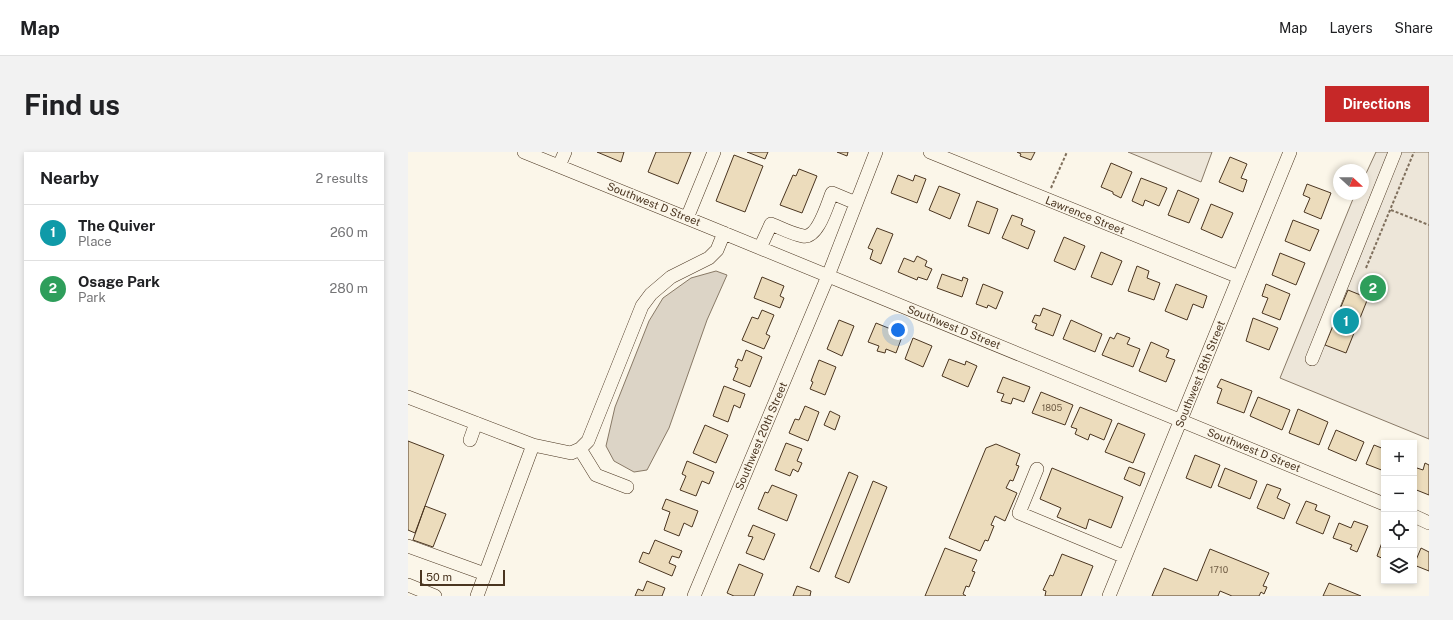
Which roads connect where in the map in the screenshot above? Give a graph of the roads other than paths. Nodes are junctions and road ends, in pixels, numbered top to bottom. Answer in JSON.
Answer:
{"nodes":[{"id":1,"x":524,"y":152,"type":"edge"},
{"id":2,"x":565,"y":152,"type":"edge"},
{"id":3,"x":714,"y":152,"type":"edge"},
{"id":4,"x":876,"y":152,"type":"edge"},
{"id":5,"x":930,"y":152,"type":"edge"},
{"id":6,"x":1290,"y":152,"type":"edge"},
{"id":7,"x":1395,"y":152,"type":"edge"},
{"id":8,"x":559,"y":166,"type":"junction"},
{"id":9,"x":856,"y":202,"type":"junction"},
{"id":10,"x":687,"y":218,"type":"junction"},
{"id":11,"x":724,"y":233,"type":"junction"},
{"id":12,"x":760,"y":248,"type":"junction"},
{"id":13,"x":828,"y":276,"type":"junction"},
{"id":14,"x":1239,"y":277,"type":"junction"},
{"id":15,"x":1312,"y":359,"type":"dead end"},
{"id":16,"x":408,"y":397,"type":"edge"},
{"id":17,"x":1181,"y":420,"type":"junction"},
{"id":18,"x":476,"y":423,"type":"junction"},
{"id":19,"x":470,"y":440,"type":"dead end"},
{"id":20,"x":533,"y":445,"type":"junction"},
{"id":21,"x":580,"y":449,"type":"junction"},
{"id":22,"x":1037,"y":469,"type":"dead end"},
{"id":23,"x":627,"y":487,"type":"dead end"},
{"id":24,"x":1381,"y":503,"type":"edge"},
{"id":25,"x":1417,"y":517,"type":"edge"},
{"id":26,"x":1429,"y":523,"type":"edge"},
{"id":27,"x":408,"y":546,"type":"edge"},
{"id":28,"x":1125,"y":557,"type":"junction"},
{"id":29,"x":485,"y":574,"type":"junction"},
{"id":30,"x":408,"y":585,"type":"edge"},
{"id":31,"x":435,"y":596,"type":"edge"},
{"id":32,"x":477,"y":596,"type":"edge"},
{"id":33,"x":694,"y":596,"type":"edge"},
{"id":34,"x":1109,"y":596,"type":"edge"}],
"edges":[{"from":1,"to":8,"type":"street","name":"Southwest D Street"},
{"from":2,"to":8,"type":"street"},
{"from":3,"to":10,"type":"street"},
{"from":4,"to":9,"type":"street"},
{"from":5,"to":14,"type":"street","name":"Lawrence Street"},
{"from":6,"to":14,"type":"street","name":"Southwest 18th Street"},
{"from":7,"to":15,"type":"street"},
{"from":8,"to":10,"type":"street","name":"Southwest D Street"},
{"from":9,"to":12,"type":"street"},
{"from":9,"to":13,"type":"street"},
{"from":10,"to":11,"type":"street","name":"Southwest D Street"},
{"from":11,"to":12,"type":"street","name":"Southwest D Street"},
{"from":11,"to":21,"type":"street"},
{"from":12,"to":13,"type":"street","name":"Southwest D Street"},
{"from":13,"to":17,"type":"street","name":"Southwest D Street"},
{"from":13,"to":33,"type":"street","name":"Southwest 20th Street"},
{"from":14,"to":17,"type":"street","name":"Southwest 18th Street"},
{"from":16,"to":18,"type":"street"},
{"from":17,"to":24,"type":"street","name":"Southwest D Street"},
{"from":17,"to":28,"type":"street","name":"Southwest 18th Street"},
{"from":18,"to":19,"type":"street"},
{"from":18,"to":20,"type":"street"},
{"from":20,"to":21,"type":"street"},
{"from":20,"to":29,"type":"street"},
{"from":21,"to":23,"type":"street"},
{"from":22,"to":28,"type":"street"},
{"from":25,"to":26,"type":"street"},
{"from":27,"to":29,"type":"street"},
{"from":28,"to":34,"type":"street","name":"Southwest 18th Street"},
{"from":29,"to":32,"type":"street"},
{"from":30,"to":31,"type":"street"}]}
